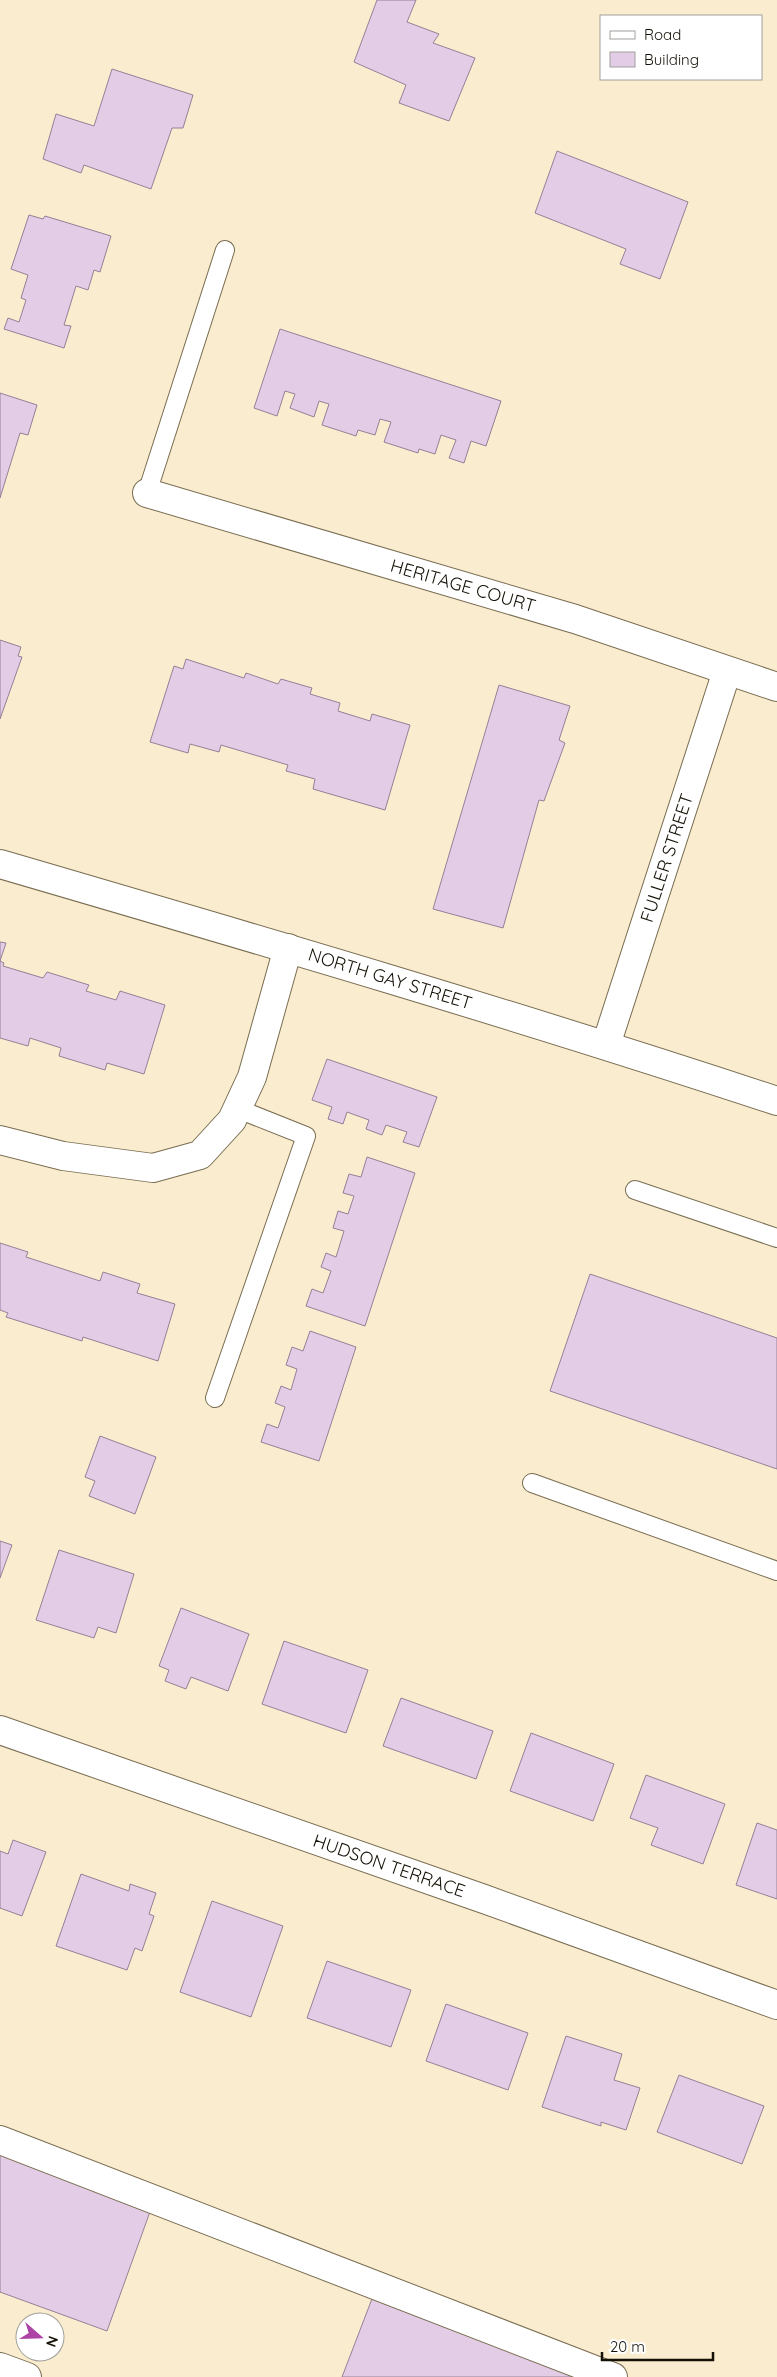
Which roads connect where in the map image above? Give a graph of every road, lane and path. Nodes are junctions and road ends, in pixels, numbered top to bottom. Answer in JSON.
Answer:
{"nodes":[{"id":1,"x":225,"y":250,"type":"dead end"},
{"id":2,"x":147,"y":493,"type":"joint"},
{"id":3,"x":727,"y":671,"type":"junction"},
{"id":4,"x":777,"y":687,"type":"edge"},
{"id":5,"x":0,"y":864,"type":"edge"},
{"id":6,"x":288,"y":948,"type":"junction"},
{"id":7,"x":606,"y":1045,"type":"junction"},
{"id":8,"x":777,"y":1101,"type":"edge"},
{"id":9,"x":238,"y":1109,"type":"junction"},
{"id":10,"x":0,"y":1140,"type":"edge"},
{"id":11,"x":635,"y":1190,"type":"dead end"},
{"id":12,"x":777,"y":1238,"type":"edge"},
{"id":13,"x":215,"y":1398,"type":"dead end"},
{"id":14,"x":532,"y":1483,"type":"dead end"},
{"id":15,"x":777,"y":1571,"type":"edge"},
{"id":16,"x":0,"y":1730,"type":"edge"},
{"id":17,"x":777,"y":2005,"type":"edge"},
{"id":18,"x":0,"y":2140,"type":"edge"},
{"id":19,"x":0,"y":2367,"type":"edge"},
{"id":20,"x":27,"y":2377,"type":"edge"},
{"id":21,"x":613,"y":2377,"type":"edge"}],
"edges":[{"from":1,"to":2,"type":"lane"},
{"from":2,"to":3,"type":"street","name":"HERITAGE COURT"},
{"from":3,"to":4,"type":"street","name":"HERITAGE COURT"},
{"from":3,"to":7,"type":"street","name":"FULLER STREET"},
{"from":5,"to":6,"type":"street","name":"NORTH GAY STREET"},
{"from":6,"to":7,"type":"street","name":"NORTH GAY STREET"},
{"from":6,"to":9,"type":"street"},
{"from":7,"to":8,"type":"street","name":"NORTH GAY STREET"},
{"from":9,"to":10,"type":"street"},
{"from":9,"to":13,"type":"lane"},
{"from":11,"to":12,"type":"lane"},
{"from":14,"to":15,"type":"lane"},
{"from":16,"to":17,"type":"street","name":"HUDSON TERRACE"},
{"from":18,"to":21,"type":"street"},
{"from":19,"to":20,"type":"street"}]}
